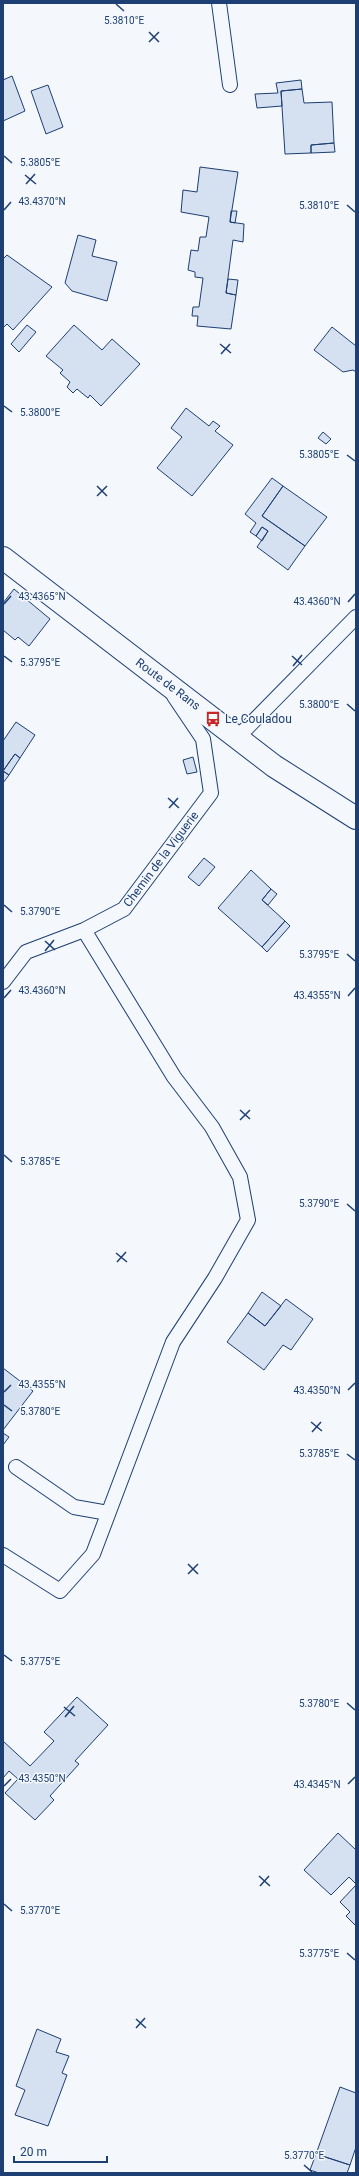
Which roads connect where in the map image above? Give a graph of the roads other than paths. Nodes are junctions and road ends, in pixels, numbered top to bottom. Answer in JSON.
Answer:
{"nodes":[{"id":1,"x":219,"y":3,"type":"edge"},
{"id":2,"x":230,"y":85,"type":"dead end"},
{"id":3,"x":3,"y":558,"type":"edge"},
{"id":4,"x":356,"y":617,"type":"edge"},
{"id":5,"x":165,"y":682,"type":"junction"},
{"id":6,"x":237,"y":738,"type":"junction"},
{"id":7,"x":356,"y":818,"type":"edge"},
{"id":8,"x":84,"y":930,"type":"junction"},
{"id":9,"x":3,"y":982,"type":"edge"},
{"id":10,"x":16,"y":1467,"type":"dead end"},
{"id":11,"x":108,"y":1514,"type":"junction"},
{"id":12,"x":3,"y":1555,"type":"edge"}],
"edges":[{"from":1,"to":2,"type":"lane"},
{"from":3,"to":5,"type":"street","name":"Route de Rans"},
{"from":4,"to":6,"type":"lane"},
{"from":5,"to":6,"type":"street","name":"Route de Rans"},
{"from":5,"to":8,"type":"lane","name":"Chemin de la Viguerie"},
{"from":6,"to":7,"type":"street","name":"Route de Rans"},
{"from":8,"to":9,"type":"lane","name":"Chemin de la Viguerie"},
{"from":8,"to":11,"type":"lane"},
{"from":10,"to":11,"type":"lane"},
{"from":11,"to":12,"type":"lane"}]}
